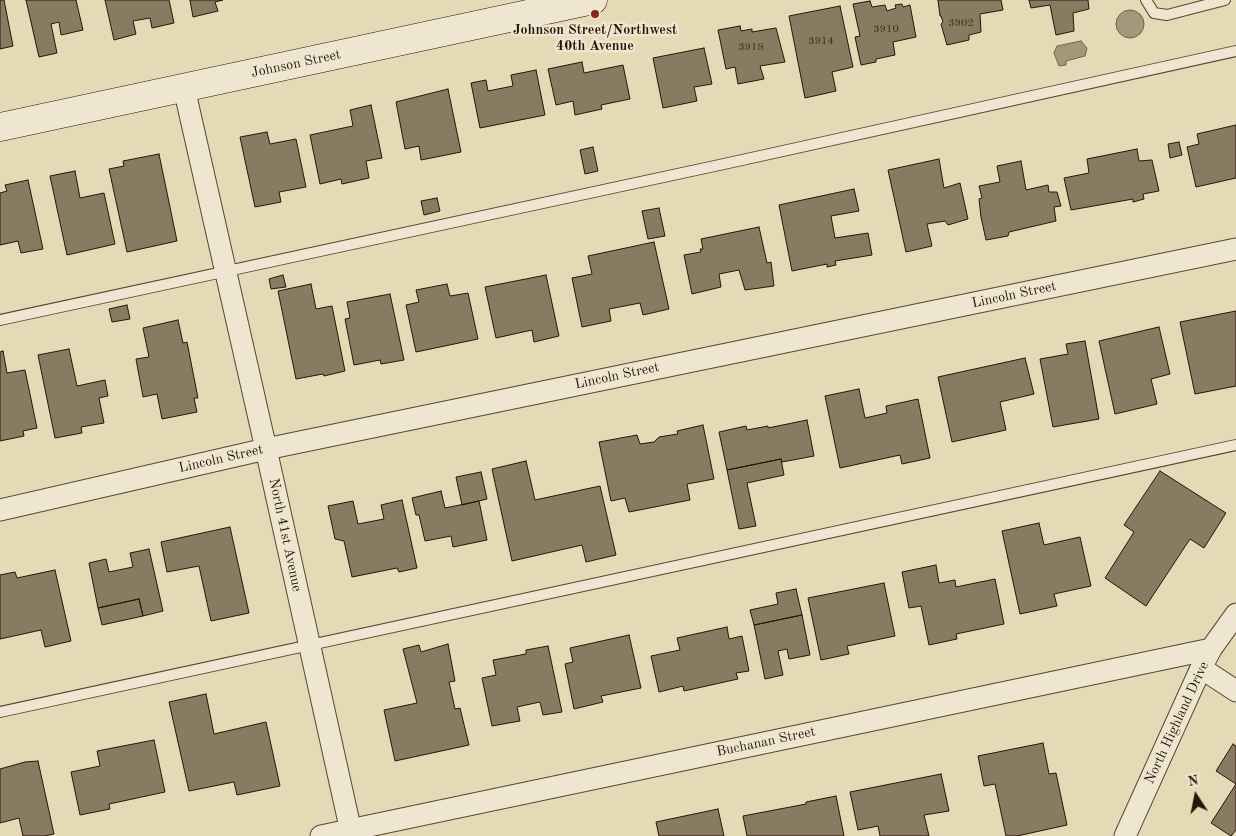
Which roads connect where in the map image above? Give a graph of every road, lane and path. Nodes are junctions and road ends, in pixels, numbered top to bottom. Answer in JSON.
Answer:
{"nodes":[{"id":1,"x":593,"y":0,"type":"edge"},
{"id":2,"x":1146,"y":0,"type":"edge"},
{"id":3,"x":1225,"y":0,"type":"edge"},
{"id":4,"x":1236,"y":51,"type":"edge"},
{"id":5,"x":184,"y":88,"type":"junction"},
{"id":6,"x":0,"y":127,"type":"edge"},
{"id":7,"x":1236,"y":249,"type":"edge"},
{"id":8,"x":226,"y":271,"type":"junction"},
{"id":9,"x":0,"y":320,"type":"edge"},
{"id":10,"x":1236,"y":445,"type":"edge"},
{"id":11,"x":266,"y":449,"type":"junction"},
{"id":12,"x":0,"y":510,"type":"edge"},
{"id":13,"x":1236,"y":614,"type":"edge"},
{"id":14,"x":309,"y":644,"type":"junction"},
{"id":15,"x":1211,"y":649,"type":"junction"},
{"id":16,"x":1200,"y":668,"type":"junction"},
{"id":17,"x":1236,"y":691,"type":"edge"},
{"id":18,"x":0,"y":712,"type":"edge"},
{"id":19,"x":351,"y":833,"type":"edge"},
{"id":20,"x":321,"y":836,"type":"edge"},
{"id":21,"x":1125,"y":836,"type":"edge"}],
"edges":[{"from":1,"to":5,"type":"street","name":"Johnson Street"},
{"from":2,"to":3,"type":"lane"},
{"from":4,"to":8,"type":"lane"},
{"from":5,"to":6,"type":"street","name":"Johnson Street"},
{"from":5,"to":8,"type":"street","name":"North 41st Avenue"},
{"from":7,"to":11,"type":"street","name":"Lincoln Street"},
{"from":8,"to":9,"type":"lane"},
{"from":8,"to":11,"type":"street","name":"North 41st Avenue"},
{"from":10,"to":14,"type":"lane"},
{"from":11,"to":12,"type":"street","name":"Lincoln Street"},
{"from":11,"to":14,"type":"street","name":"North 41st Avenue"},
{"from":13,"to":15,"type":"street","name":"North Highland Drive"},
{"from":14,"to":18,"type":"lane"},
{"from":14,"to":19,"type":"street","name":"North 41st Avenue"},
{"from":15,"to":16,"type":"street","name":"North Highland Drive"},
{"from":15,"to":19,"type":"street","name":"Buchanan Street"},
{"from":16,"to":17,"type":"street"},
{"from":16,"to":21,"type":"street","name":"North Highland Drive"},
{"from":19,"to":20,"type":"street","name":"Buchanan Street"}]}
